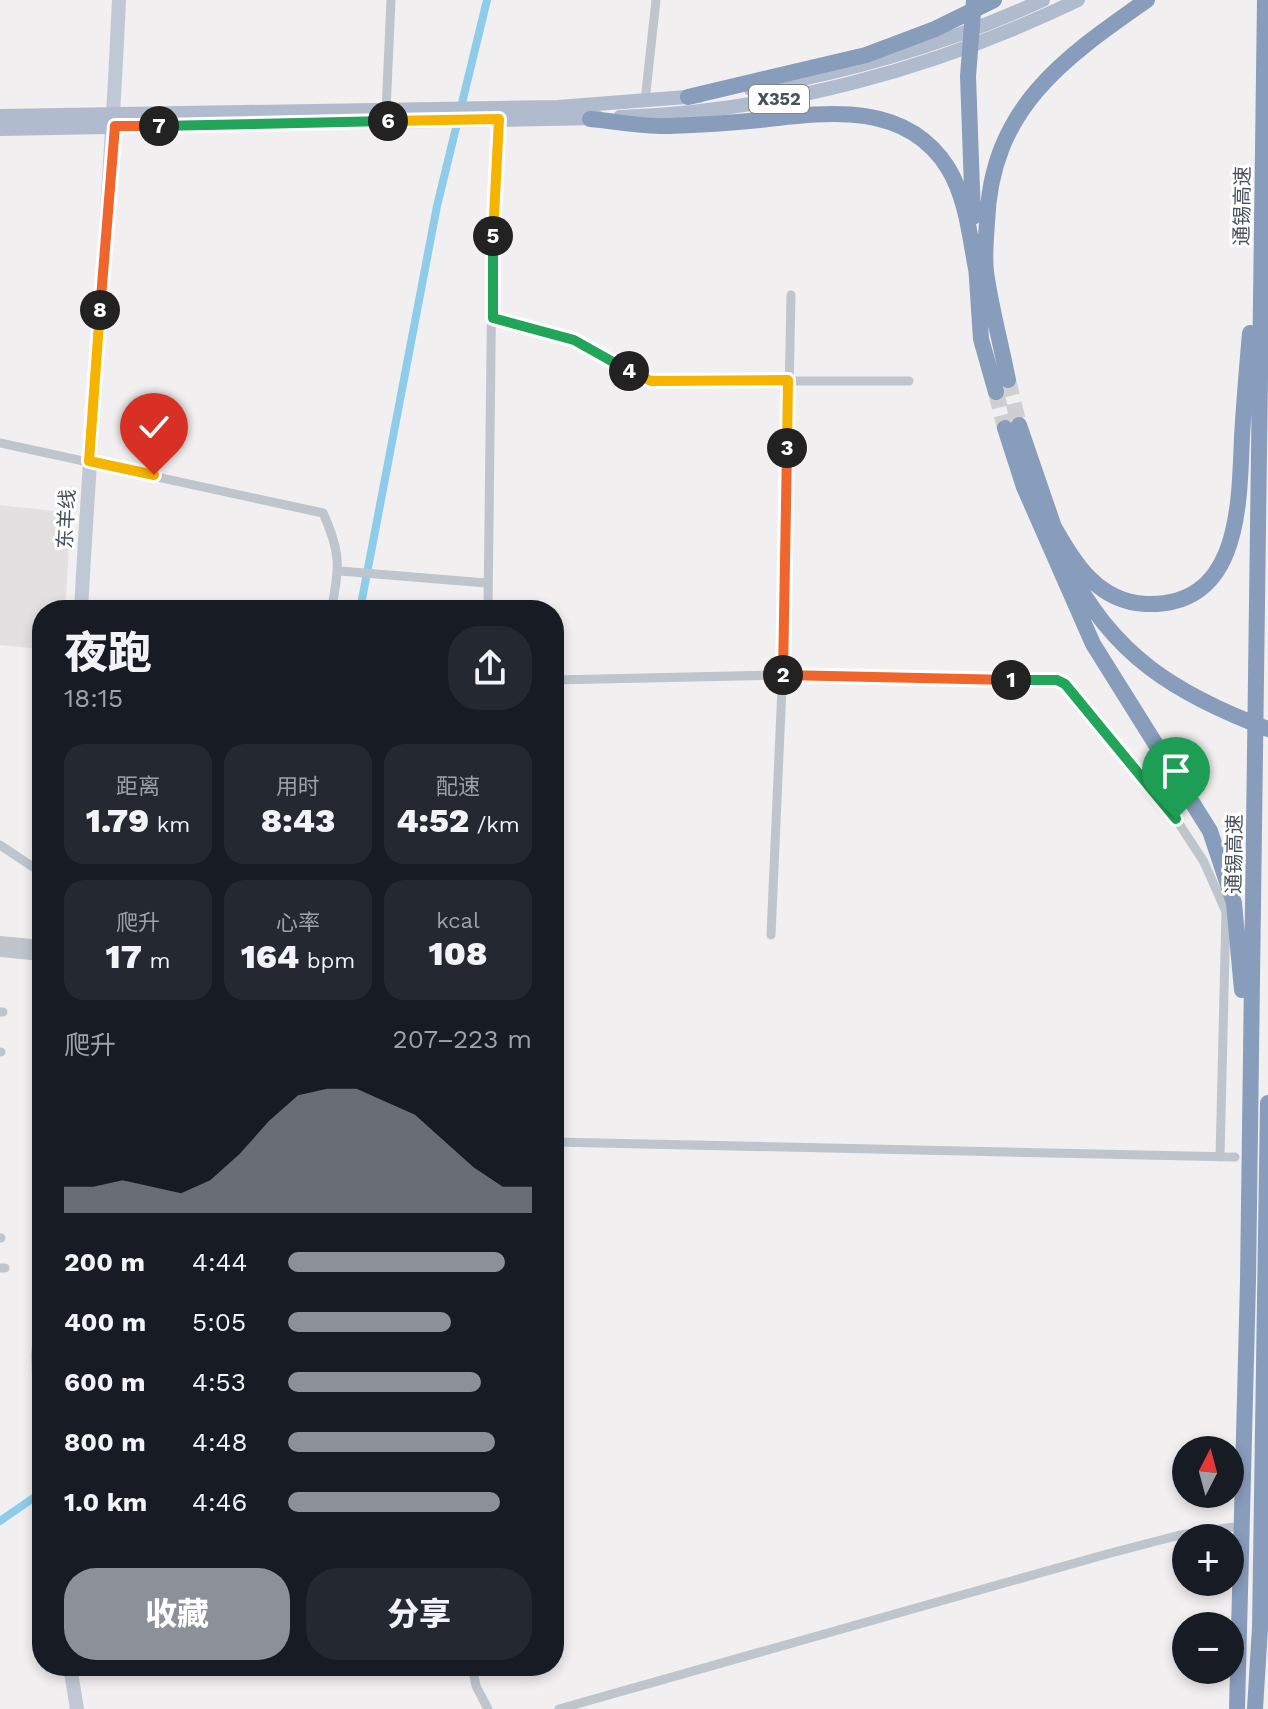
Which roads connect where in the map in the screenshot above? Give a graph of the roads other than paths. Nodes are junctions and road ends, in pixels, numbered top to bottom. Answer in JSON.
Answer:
{"nodes":[{"id":1,"x":119,"y":0,"type":"edge"},
{"id":2,"x":391,"y":0,"type":"edge"},
{"id":3,"x":656,"y":0,"type":"edge"},
{"id":4,"x":974,"y":0,"type":"edge"},
{"id":5,"x":981,"y":0,"type":"edge"},
{"id":6,"x":994,"y":0,"type":"edge"},
{"id":7,"x":1043,"y":0,"type":"edge"},
{"id":8,"x":1078,"y":0,"type":"edge"},
{"id":9,"x":1147,"y":0,"type":"edge"},
{"id":10,"x":1265,"y":0,"type":"edge"},
{"id":11,"x":688,"y":97,"type":"junction"},
{"id":12,"x":645,"y":101,"type":"junction"},
{"id":13,"x":386,"y":111,"type":"junction"},
{"id":14,"x":444,"y":114,"type":"junction"},
{"id":15,"x":466,"y":114,"type":"junction"},
{"id":16,"x":0,"y":116,"type":"edge"},
{"id":17,"x":115,"y":119,"type":"junction"},
{"id":18,"x":499,"y":119,"type":"junction"},
{"id":19,"x":590,"y":119,"type":"junction"},
{"id":20,"x":0,"y":129,"type":"edge"},
{"id":21,"x":973,"y":160,"type":"junction"},
{"id":22,"x":1262,"y":196,"type":"junction"},
{"id":23,"x":981,"y":272,"type":"junction"},
{"id":24,"x":791,"y":295,"type":"dead end"},
{"id":25,"x":493,"y":318,"type":"junction"},
{"id":26,"x":788,"y":380,"type":"junction"},
{"id":27,"x":909,"y":381,"type":"dead end"},
{"id":28,"x":1002,"y":386,"type":"tunnel mouth"},
{"id":29,"x":1012,"y":426,"type":"tunnel mouth"},
{"id":30,"x":0,"y":443,"type":"edge"},
{"id":31,"x":89,"y":461,"type":"junction"},
{"id":32,"x":1049,"y":531,"type":"junction"},
{"id":33,"x":345,"y":571,"type":"junction"},
{"id":34,"x":486,"y":583,"type":"junction"},
{"id":35,"x":82,"y":600,"type":"edge"},
{"id":36,"x":335,"y":600,"type":"edge"},
{"id":37,"x":487,"y":600,"type":"edge"},
{"id":38,"x":781,"y":675,"type":"junction"},
{"id":39,"x":564,"y":680,"type":"edge"},
{"id":40,"x":1179,"y":694,"type":"junction"},
{"id":41,"x":1268,"y":729,"type":"edge"},
{"id":42,"x":1268,"y":738,"type":"edge"},
{"id":43,"x":0,"y":845,"type":"edge"},
{"id":44,"x":32,"y":866,"type":"edge"},
{"id":45,"x":771,"y":935,"type":"dead end"},
{"id":46,"x":0,"y":942,"type":"edge"},
{"id":47,"x":32,"y":945,"type":"edge"},
{"id":48,"x":0,"y":951,"type":"edge"},
{"id":49,"x":32,"y":954,"type":"edge"},
{"id":50,"x":1268,"y":1103,"type":"edge"},
{"id":51,"x":564,"y":1142,"type":"edge"},
{"id":52,"x":1220,"y":1157,"type":"junction"},
{"id":53,"x":1235,"y":1157,"type":"dead end"},
{"id":54,"x":1249,"y":1200,"type":"junction"},
{"id":55,"x":1257,"y":1282,"type":"junction"},
{"id":56,"x":1268,"y":1344,"type":"edge"},
{"id":57,"x":1265,"y":1370,"type":"junction"},
{"id":58,"x":1172,"y":1537,"type":"edge"},
{"id":59,"x":72,"y":1676,"type":"edge"},
{"id":60,"x":474,"y":1676,"type":"edge"},
{"id":61,"x":77,"y":1709,"type":"edge"},
{"id":62,"x":488,"y":1709,"type":"edge"},
{"id":63,"x":559,"y":1709,"type":"edge"},
{"id":64,"x":1237,"y":1709,"type":"edge"},
{"id":65,"x":1255,"y":1709,"type":"edge"}],
"edges":[{"from":1,"to":17,"type":"main road","name":"东羊线"},
{"from":2,"to":13,"type":"street"},
{"from":3,"to":12,"type":"street"},
{"from":4,"to":21,"type":"highway"},
{"from":5,"to":21,"type":"highway"},
{"from":6,"to":11,"type":"highway"},
{"from":7,"to":11,"type":"main road","number":"X352"},
{"from":8,"to":19,"type":"main road","number":"X352"},
{"from":9,"to":23,"type":"highway"},
{"from":10,"to":22,"type":"highway","name":"通锡高速"},
{"from":11,"to":12,"type":"main road","number":"X352"},
{"from":12,"to":15,"type":"main road","number":"X352"},
{"from":13,"to":14,"type":"main road","number":"X352"},
{"from":13,"to":17,"type":"main road","number":"X352"},
{"from":14,"to":15,"type":"main road","number":"X352"},
{"from":14,"to":17,"type":"main road","number":"X352"},
{"from":15,"to":18,"type":"main road","number":"X352"},
{"from":16,"to":17,"type":"main road","number":"X352"},
{"from":17,"to":20,"type":"main road","number":"X352"},
{"from":17,"to":31,"type":"main road","name":"东羊线"},
{"from":18,"to":19,"type":"main road","number":"X352"},
{"from":18,"to":25,"type":"street"},
{"from":19,"to":23,"type":"highway"},
{"from":21,"to":23,"type":"highway"},
{"from":22,"to":32,"type":"highway"},
{"from":22,"to":54,"type":"highway","name":"通锡高速"},
{"from":23,"to":28,"type":"highway"},
{"from":24,"to":26,"type":"street"},
{"from":25,"to":26,"type":"street"},
{"from":25,"to":34,"type":"street"},
{"from":26,"to":27,"type":"street"},
{"from":26,"to":38,"type":"street"},
{"from":29,"to":32,"type":"highway"},
{"from":30,"to":31,"type":"street"},
{"from":31,"to":33,"type":"street"},
{"from":31,"to":35,"type":"main road","name":"东羊线"},
{"from":32,"to":40,"type":"highway"},
{"from":32,"to":54,"type":"highway"},
{"from":33,"to":34,"type":"street"},
{"from":33,"to":36,"type":"street"},
{"from":34,"to":37,"type":"street"},
{"from":38,"to":39,"type":"street"},
{"from":38,"to":45,"type":"street"},
{"from":38,"to":52,"type":"street"},
{"from":40,"to":41,"type":"highway"},
{"from":40,"to":42,"type":"highway"},
{"from":43,"to":44,"type":"street"},
{"from":46,"to":47,"type":"street"},
{"from":48,"to":49,"type":"street"},
{"from":50,"to":55,"type":"highway","name":"通锡高速"},
{"from":51,"to":52,"type":"street"},
{"from":52,"to":53,"type":"street"},
{"from":54,"to":55,"type":"highway","name":"通锡高速"},
{"from":55,"to":57,"type":"highway","name":"通锡高速"},
{"from":55,"to":64,"type":"highway","name":"通锡高速"},
{"from":56,"to":57,"type":"highway"},
{"from":57,"to":65,"type":"highway","name":"通锡高速"},
{"from":58,"to":63,"type":"street"},
{"from":59,"to":61,"type":"main road"},
{"from":60,"to":62,"type":"street"}]}
